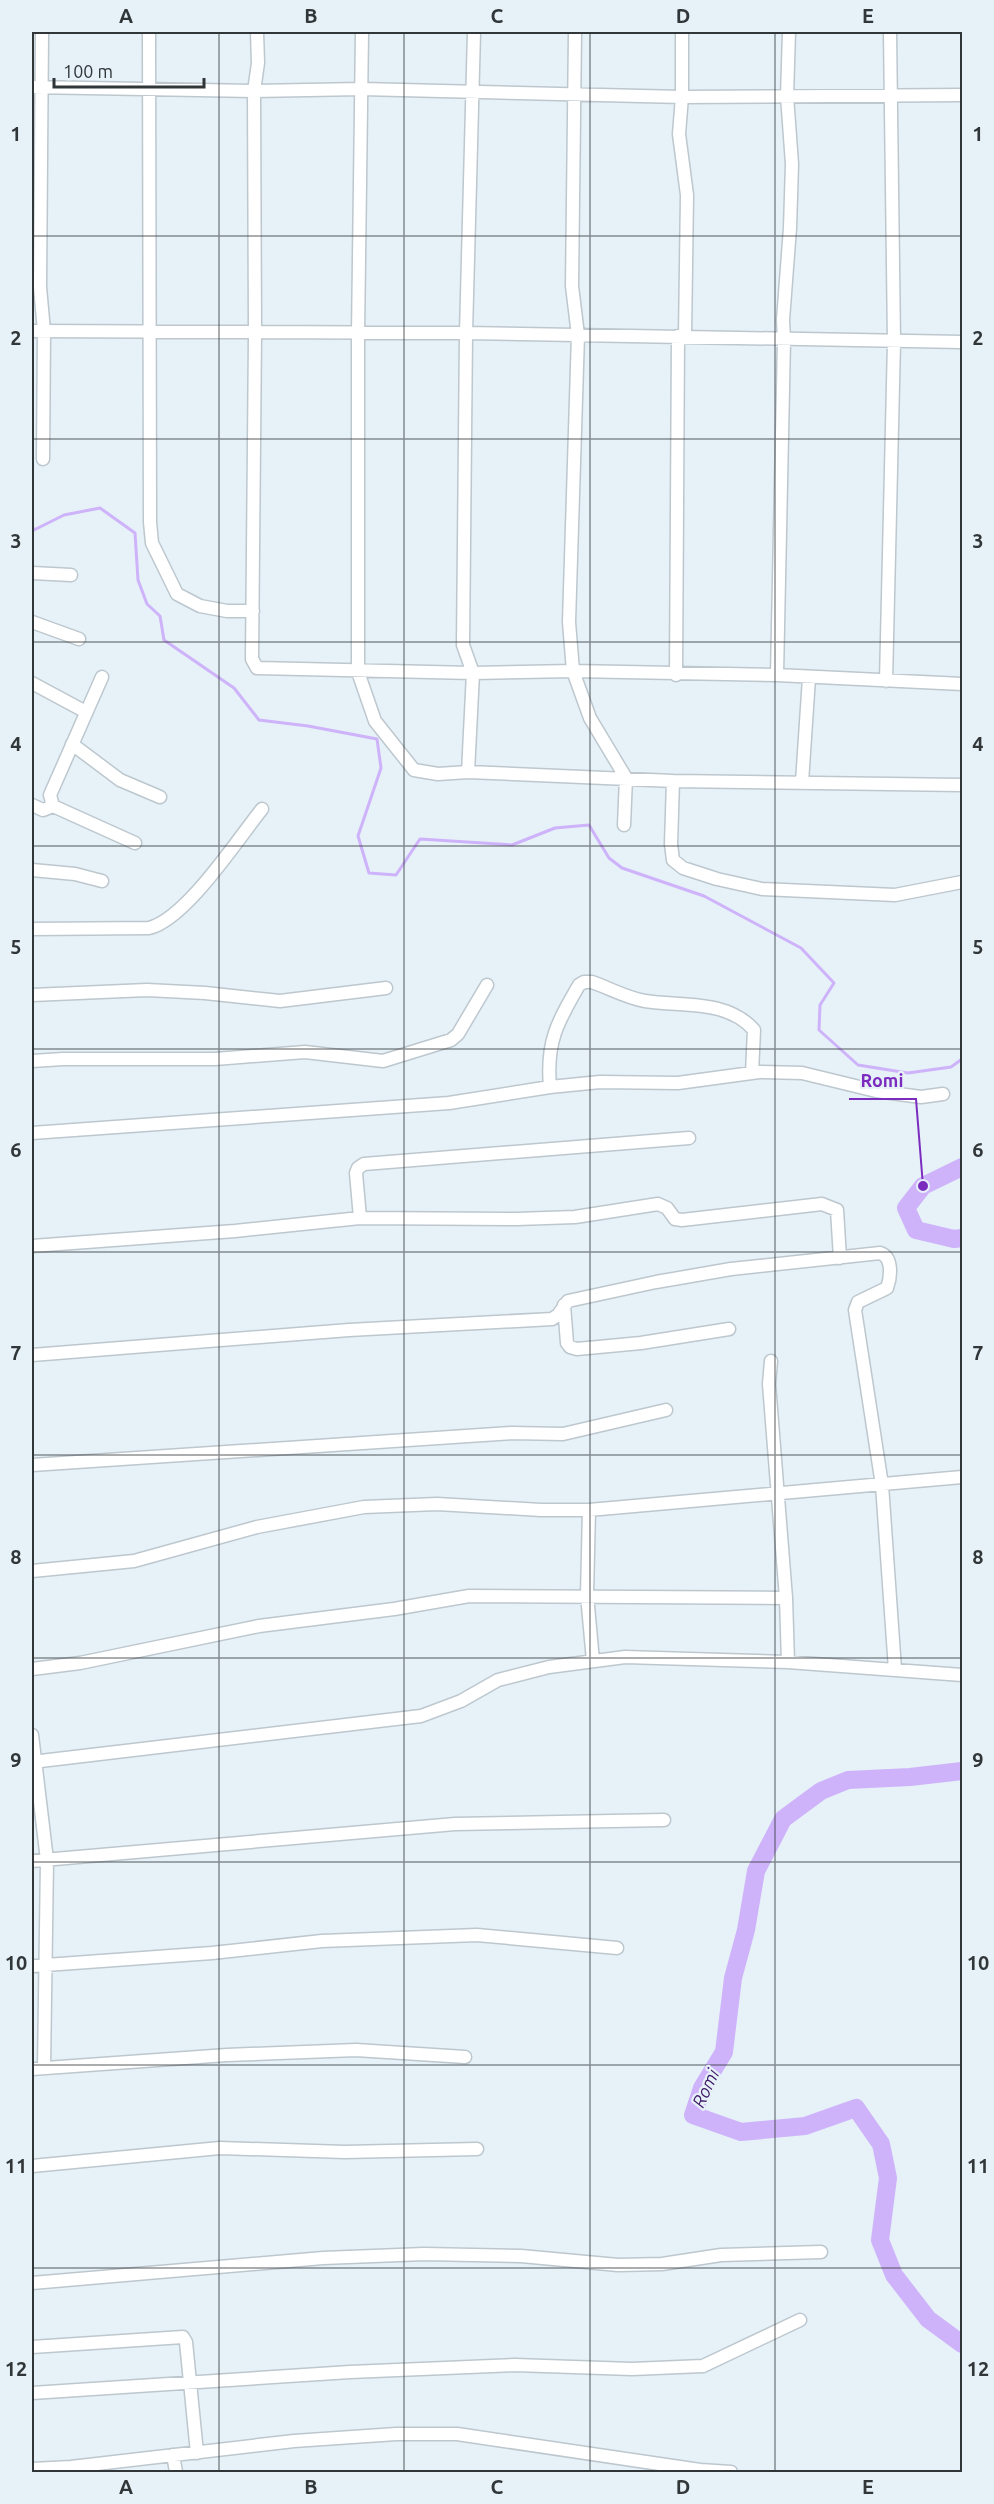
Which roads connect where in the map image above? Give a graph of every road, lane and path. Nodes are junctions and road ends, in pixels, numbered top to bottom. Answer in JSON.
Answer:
{"nodes":[{"id":1,"x":42,"y":32,"type":"edge"},
{"id":2,"x":149,"y":32,"type":"edge"},
{"id":3,"x":257,"y":32,"type":"edge"},
{"id":4,"x":362,"y":32,"type":"edge"},
{"id":5,"x":474,"y":32,"type":"edge"},
{"id":6,"x":575,"y":32,"type":"edge"},
{"id":7,"x":682,"y":32,"type":"edge"},
{"id":8,"x":789,"y":32,"type":"edge"},
{"id":9,"x":890,"y":32,"type":"edge"},
{"id":10,"x":37,"y":88,"type":"edge"},
{"id":11,"x":149,"y":89,"type":"junction"},
{"id":12,"x":362,"y":89,"type":"junction"},
{"id":13,"x":254,"y":91,"type":"junction"},
{"id":14,"x":473,"y":92,"type":"junction"},
{"id":15,"x":963,"y":95,"type":"edge"},
{"id":16,"x":574,"y":96,"type":"junction"},
{"id":17,"x":787,"y":96,"type":"junction"},
{"id":18,"x":892,"y":96,"type":"junction"},
{"id":19,"x":682,"y":97,"type":"junction"},
{"id":20,"x":38,"y":331,"type":"edge"},
{"id":21,"x":149,"y":332,"type":"junction"},
{"id":22,"x":466,"y":333,"type":"junction"},
{"id":23,"x":255,"y":334,"type":"junction"},
{"id":24,"x":358,"y":334,"type":"junction"},
{"id":25,"x":578,"y":335,"type":"junction"},
{"id":26,"x":682,"y":336,"type":"junction"},
{"id":27,"x":784,"y":340,"type":"junction"},
{"id":28,"x":894,"y":342,"type":"junction"},
{"id":29,"x":963,"y":342,"type":"edge"},
{"id":30,"x":43,"y":459,"type":"dead end"},
{"id":31,"x":32,"y":573,"type":"edge"},
{"id":32,"x":71,"y":575,"type":"dead end"},
{"id":33,"x":253,"y":611,"type":"junction"},
{"id":34,"x":32,"y":622,"type":"edge"},
{"id":35,"x":79,"y":639,"type":"dead end"},
{"id":36,"x":573,"y":671,"type":"junction"},
{"id":37,"x":358,"y":672,"type":"junction"},
{"id":38,"x":473,"y":674,"type":"junction"},
{"id":39,"x":676,"y":675,"type":"junction"},
{"id":40,"x":777,"y":675,"type":"junction"},
{"id":41,"x":102,"y":676,"type":"dead end"},
{"id":42,"x":809,"y":678,"type":"junction"},
{"id":43,"x":886,"y":681,"type":"junction"},
{"id":44,"x":32,"y":682,"type":"edge"},
{"id":45,"x":963,"y":684,"type":"edge"},
{"id":46,"x":86,"y":712,"type":"junction"},
{"id":47,"x":72,"y":744,"type":"junction"},
{"id":48,"x":468,"y":772,"type":"junction"},
{"id":49,"x":626,"y":778,"type":"junction"},
{"id":50,"x":673,"y":781,"type":"junction"},
{"id":51,"x":802,"y":782,"type":"junction"},
{"id":52,"x":963,"y":785,"type":"edge"},
{"id":53,"x":160,"y":797,"type":"dead end"},
{"id":54,"x":32,"y":805,"type":"edge"},
{"id":55,"x":53,"y":806,"type":"junction"},
{"id":56,"x":262,"y":809,"type":"dead end"},
{"id":57,"x":624,"y":825,"type":"dead end"},
{"id":58,"x":135,"y":843,"type":"dead end"},
{"id":59,"x":32,"y":870,"type":"edge"},
{"id":60,"x":102,"y":881,"type":"dead end"},
{"id":61,"x":963,"y":882,"type":"edge"},
{"id":62,"x":32,"y":929,"type":"edge"},
{"id":63,"x":487,"y":985,"type":"dead end"},
{"id":64,"x":386,"y":988,"type":"dead end"},
{"id":65,"x":32,"y":995,"type":"edge"},
{"id":66,"x":32,"y":1061,"type":"edge"},
{"id":67,"x":752,"y":1073,"type":"junction"},
{"id":68,"x":550,"y":1087,"type":"junction"},
{"id":69,"x":943,"y":1094,"type":"dead end"},
{"id":70,"x":32,"y":1133,"type":"edge"},
{"id":71,"x":689,"y":1138,"type":"dead end"},
{"id":72,"x":360,"y":1218,"type":"junction"},
{"id":73,"x":32,"y":1246,"type":"edge"},
{"id":74,"x":840,"y":1258,"type":"junction"},
{"id":75,"x":564,"y":1305,"type":"junction"},
{"id":76,"x":729,"y":1329,"type":"dead end"},
{"id":77,"x":32,"y":1355,"type":"edge"},
{"id":78,"x":771,"y":1362,"type":"dead end"},
{"id":79,"x":666,"y":1410,"type":"dead end"},
{"id":80,"x":32,"y":1465,"type":"edge"},
{"id":81,"x":963,"y":1477,"type":"edge"},
{"id":82,"x":882,"y":1485,"type":"junction"},
{"id":83,"x":779,"y":1492,"type":"junction"},
{"id":84,"x":589,"y":1510,"type":"junction"},
{"id":85,"x":32,"y":1571,"type":"edge"},
{"id":86,"x":587,"y":1595,"type":"junction"},
{"id":87,"x":786,"y":1598,"type":"junction"},
{"id":88,"x":593,"y":1661,"type":"junction"},
{"id":89,"x":788,"y":1662,"type":"junction"},
{"id":90,"x":32,"y":1669,"type":"edge"},
{"id":91,"x":895,"y":1669,"type":"junction"},
{"id":92,"x":963,"y":1675,"type":"edge"},
{"id":93,"x":32,"y":1735,"type":"edge"},
{"id":94,"x":33,"y":1762,"type":"edge"},
{"id":95,"x":664,"y":1820,"type":"dead end"},
{"id":96,"x":47,"y":1860,"type":"junction"},
{"id":97,"x":32,"y":1861,"type":"edge"},
{"id":98,"x":617,"y":1948,"type":"dead end"},
{"id":99,"x":47,"y":1965,"type":"junction"},
{"id":100,"x":32,"y":1966,"type":"edge"},
{"id":101,"x":465,"y":2057,"type":"dead end"},
{"id":102,"x":38,"y":2068,"type":"edge"},
{"id":103,"x":477,"y":2149,"type":"dead end"},
{"id":104,"x":32,"y":2166,"type":"edge"},
{"id":105,"x":821,"y":2252,"type":"dead end"},
{"id":106,"x":32,"y":2283,"type":"edge"},
{"id":107,"x":800,"y":2320,"type":"dead end"},
{"id":108,"x":32,"y":2347,"type":"edge"},
{"id":109,"x":190,"y":2383,"type":"junction"},
{"id":110,"x":32,"y":2393,"type":"edge"},
{"id":111,"x":197,"y":2453,"type":"junction"},
{"id":112,"x":173,"y":2456,"type":"junction"},
{"id":113,"x":32,"y":2469,"type":"edge"},
{"id":114,"x":176,"y":2472,"type":"edge"},
{"id":115,"x":731,"y":2472,"type":"edge"}],
"edges":[{"from":1,"to":10,"type":"street"},
{"from":2,"to":11,"type":"street"},
{"from":3,"to":13,"type":"street"},
{"from":4,"to":12,"type":"street"},
{"from":5,"to":14,"type":"street"},
{"from":6,"to":16,"type":"street"},
{"from":7,"to":19,"type":"street"},
{"from":8,"to":17,"type":"street"},
{"from":9,"to":18,"type":"street"},
{"from":10,"to":11,"type":"street"},
{"from":10,"to":20,"type":"street"},
{"from":11,"to":13,"type":"street"},
{"from":11,"to":21,"type":"street"},
{"from":12,"to":13,"type":"street"},
{"from":12,"to":14,"type":"street"},
{"from":12,"to":24,"type":"street"},
{"from":13,"to":23,"type":"street"},
{"from":14,"to":16,"type":"street"},
{"from":14,"to":22,"type":"street"},
{"from":15,"to":18,"type":"street"},
{"from":16,"to":19,"type":"street"},
{"from":16,"to":25,"type":"street"},
{"from":17,"to":18,"type":"street"},
{"from":17,"to":19,"type":"street"},
{"from":17,"to":27,"type":"street"},
{"from":18,"to":28,"type":"street"},
{"from":19,"to":26,"type":"street"},
{"from":20,"to":21,"type":"street"},
{"from":20,"to":30,"type":"street"},
{"from":21,"to":23,"type":"street"},
{"from":21,"to":33,"type":"street"},
{"from":22,"to":24,"type":"street"},
{"from":22,"to":25,"type":"street"},
{"from":22,"to":38,"type":"street"},
{"from":23,"to":24,"type":"street"},
{"from":23,"to":33,"type":"street"},
{"from":24,"to":37,"type":"street"},
{"from":25,"to":26,"type":"street"},
{"from":25,"to":36,"type":"street"},
{"from":26,"to":27,"type":"street"},
{"from":26,"to":39,"type":"street"},
{"from":27,"to":28,"type":"street"},
{"from":27,"to":40,"type":"street"},
{"from":28,"to":29,"type":"street"},
{"from":28,"to":43,"type":"street"},
{"from":31,"to":32,"type":"street"},
{"from":33,"to":37,"type":"street"},
{"from":34,"to":35,"type":"street"},
{"from":36,"to":38,"type":"street"},
{"from":36,"to":39,"type":"street"},
{"from":36,"to":49,"type":"street"},
{"from":37,"to":38,"type":"street"},
{"from":37,"to":48,"type":"street"},
{"from":38,"to":48,"type":"street"},
{"from":39,"to":40,"type":"street"},
{"from":40,"to":42,"type":"street"},
{"from":41,"to":46,"type":"street"},
{"from":42,"to":43,"type":"street"},
{"from":42,"to":51,"type":"street"},
{"from":43,"to":45,"type":"street"},
{"from":44,"to":46,"type":"street"},
{"from":46,"to":47,"type":"street"},
{"from":47,"to":53,"type":"street"},
{"from":47,"to":55,"type":"street"},
{"from":48,"to":49,"type":"street"},
{"from":49,"to":50,"type":"street"},
{"from":49,"to":57,"type":"street"},
{"from":50,"to":51,"type":"street"},
{"from":50,"to":61,"type":"street"},
{"from":51,"to":52,"type":"street"},
{"from":54,"to":55,"type":"street"},
{"from":55,"to":58,"type":"street"},
{"from":56,"to":62,"type":"street"},
{"from":59,"to":60,"type":"street"},
{"from":63,"to":66,"type":"street"},
{"from":64,"to":65,"type":"street"},
{"from":67,"to":68,"type":"street"},
{"from":67,"to":68,"type":"street"},
{"from":67,"to":69,"type":"street"},
{"from":68,"to":70,"type":"street"},
{"from":71,"to":72,"type":"street"},
{"from":72,"to":73,"type":"street"},
{"from":72,"to":74,"type":"street"},
{"from":74,"to":75,"type":"street"},
{"from":74,"to":82,"type":"street"},
{"from":75,"to":76,"type":"street"},
{"from":75,"to":77,"type":"street"},
{"from":78,"to":83,"type":"street"},
{"from":79,"to":80,"type":"street"},
{"from":81,"to":82,"type":"street"},
{"from":82,"to":83,"type":"street"},
{"from":82,"to":91,"type":"street"},
{"from":83,"to":84,"type":"street"},
{"from":83,"to":87,"type":"street"},
{"from":84,"to":85,"type":"street"},
{"from":84,"to":86,"type":"street"},
{"from":86,"to":87,"type":"street"},
{"from":86,"to":88,"type":"street"},
{"from":86,"to":90,"type":"street"},
{"from":87,"to":89,"type":"street"},
{"from":88,"to":89,"type":"street"},
{"from":88,"to":94,"type":"street"},
{"from":89,"to":91,"type":"street"},
{"from":91,"to":92,"type":"street"},
{"from":93,"to":94,"type":"street"},
{"from":94,"to":96,"type":"street"},
{"from":95,"to":96,"type":"street"},
{"from":96,"to":97,"type":"street"},
{"from":96,"to":99,"type":"street"},
{"from":98,"to":99,"type":"street"},
{"from":99,"to":100,"type":"street"},
{"from":99,"to":102,"type":"street"},
{"from":101,"to":102,"type":"street"},
{"from":103,"to":104,"type":"street"},
{"from":105,"to":106,"type":"street"},
{"from":107,"to":109,"type":"street"},
{"from":108,"to":109,"type":"street"},
{"from":109,"to":110,"type":"street"},
{"from":109,"to":111,"type":"street"},
{"from":111,"to":112,"type":"street"},
{"from":111,"to":115,"type":"street"},
{"from":112,"to":113,"type":"street"},
{"from":112,"to":114,"type":"street"}]}
